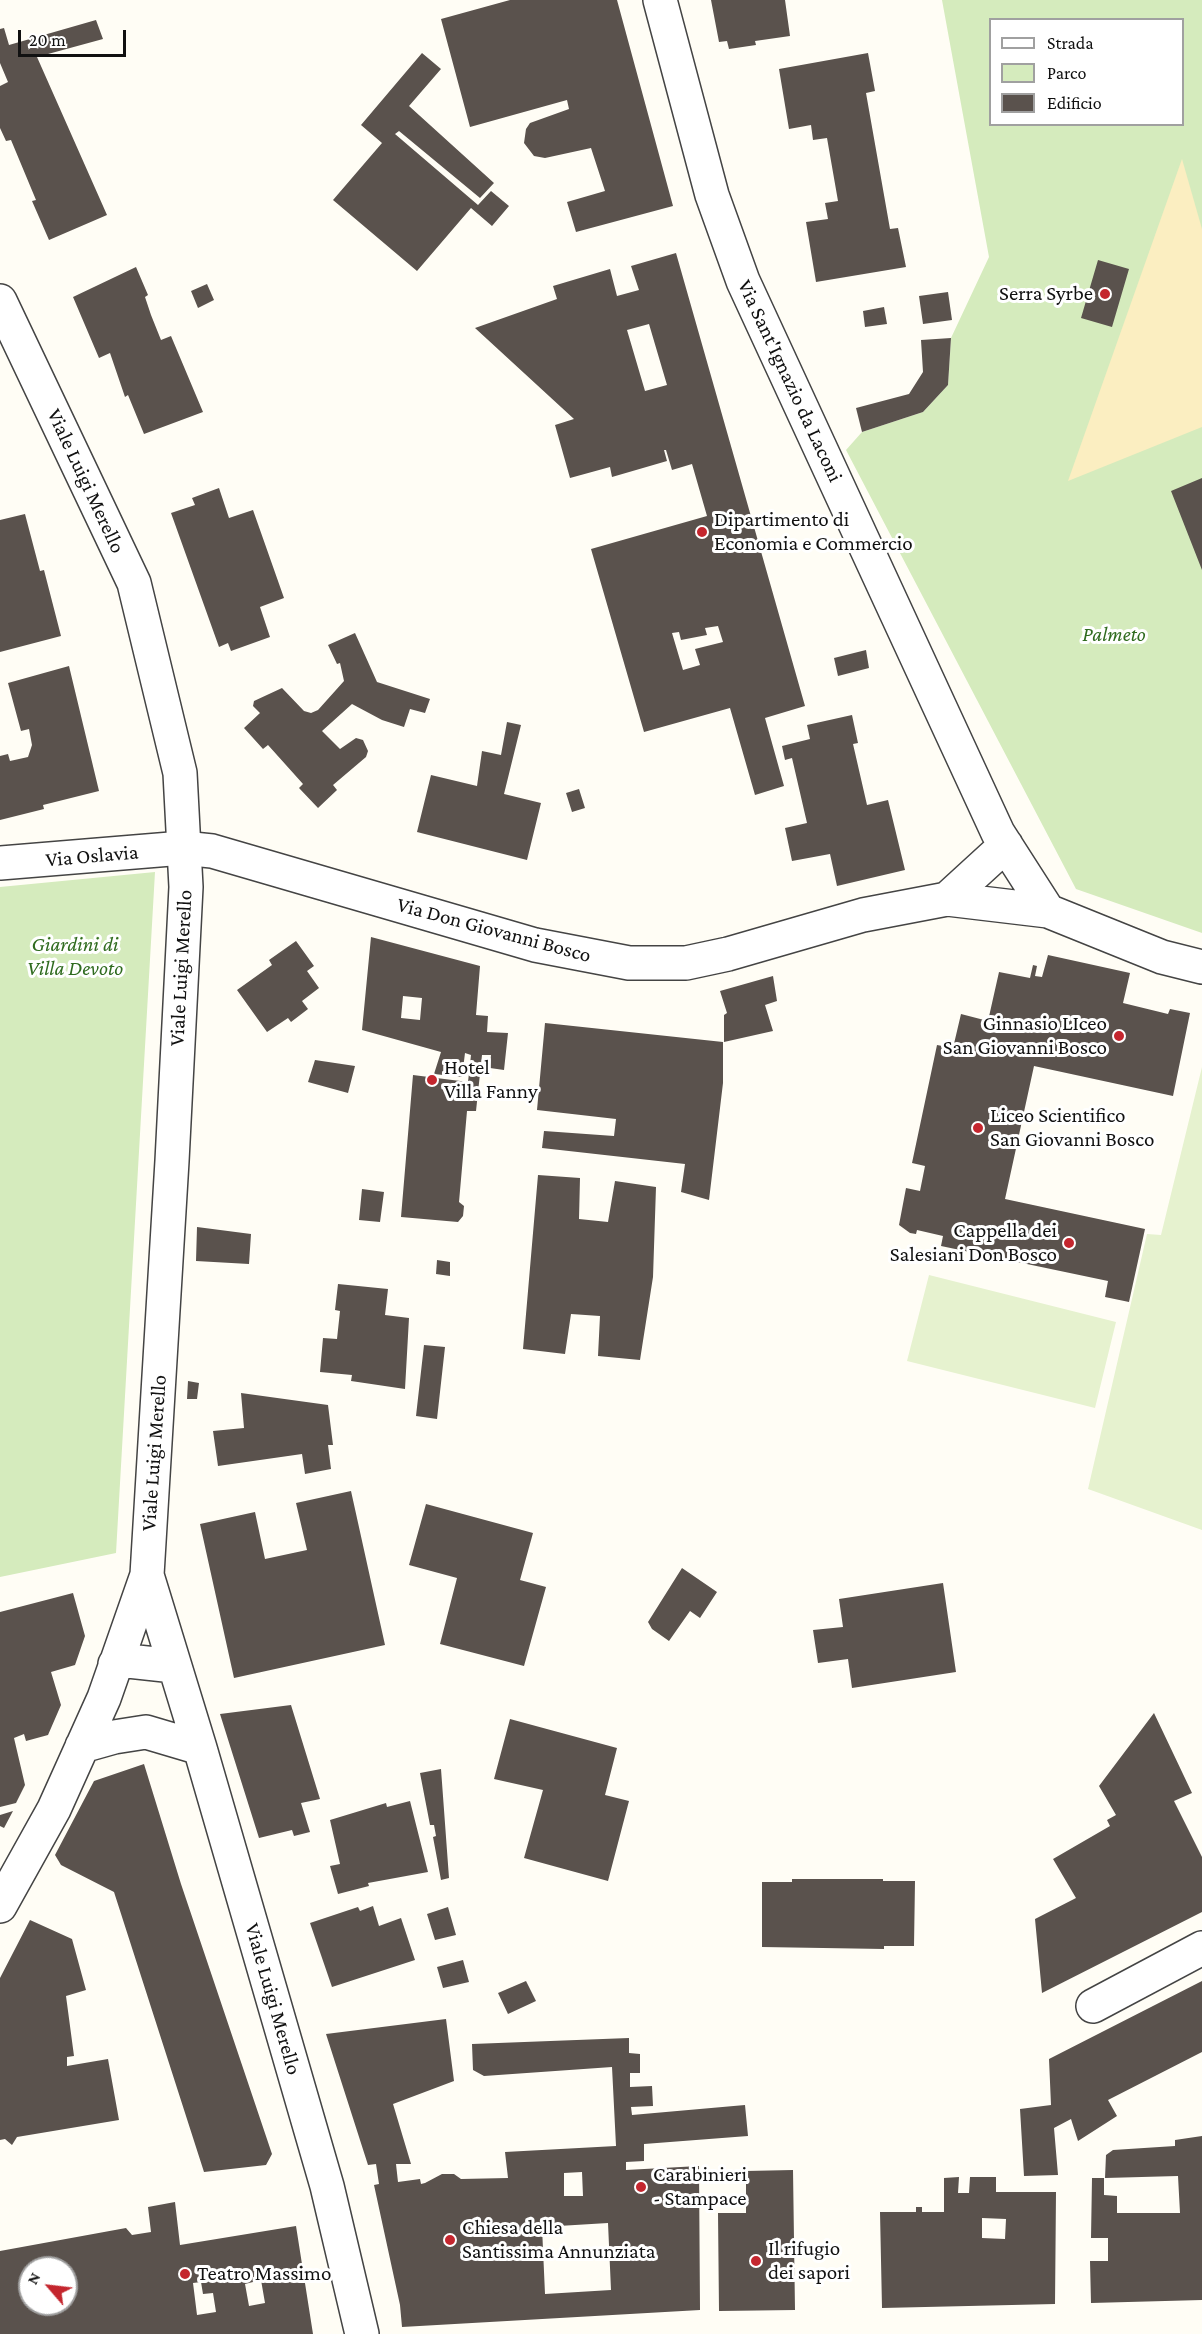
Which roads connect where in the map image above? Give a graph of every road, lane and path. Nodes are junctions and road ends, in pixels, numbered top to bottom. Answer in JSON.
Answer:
{"nodes":[{"id":1,"x":660,"y":0,"type":"edge"},
{"id":2,"x":0,"y":301,"type":"edge"},
{"id":3,"x":1005,"y":845,"type":"junction"},
{"id":4,"x":183,"y":848,"type":"junction"},
{"id":5,"x":0,"y":863,"type":"edge"},
{"id":6,"x":947,"y":898,"type":"junction"},
{"id":7,"x":1048,"y":911,"type":"junction"},
{"id":8,"x":1202,"y":967,"type":"edge"},
{"id":9,"x":147,"y":1575,"type":"junction"},
{"id":10,"x":115,"y":1665,"type":"junction"},
{"id":11,"x":174,"y":1666,"type":"junction"},
{"id":12,"x":82,"y":1746,"type":"junction"},
{"id":13,"x":200,"y":1748,"type":"junction"},
{"id":14,"x":0,"y":1906,"type":"edge"},
{"id":15,"x":1202,"y":1948,"type":"edge"},
{"id":16,"x":1093,"y":2006,"type":"dead end"},
{"id":17,"x":362,"y":2334,"type":"edge"}],
"edges":[{"from":1,"to":3,"type":"street","name":"Via Sant'Ignazio da Laconi"},
{"from":2,"to":4,"type":"street","name":"Viale Luigi Merello"},
{"from":3,"to":6,"type":"street"},
{"from":3,"to":7,"type":"street","name":"Via Sant'Ignazio da Laconi"},
{"from":4,"to":5,"type":"street","name":"Via Oslavia"},
{"from":4,"to":6,"type":"street","name":"Via Don Giovanni Bosco"},
{"from":4,"to":9,"type":"street","name":"Viale Luigi Merello"},
{"from":6,"to":7,"type":"street"},
{"from":7,"to":8,"type":"street"},
{"from":9,"to":10,"type":"street"},
{"from":9,"to":11,"type":"street","name":"Viale Luigi Merello"},
{"from":10,"to":11,"type":"street"},
{"from":10,"to":12,"type":"street"},
{"from":11,"to":13,"type":"street","name":"Viale Luigi Merello"},
{"from":12,"to":13,"type":"street"},
{"from":12,"to":14,"type":"street"},
{"from":13,"to":17,"type":"street","name":"Viale Luigi Merello"},
{"from":15,"to":16,"type":"street"}]}
